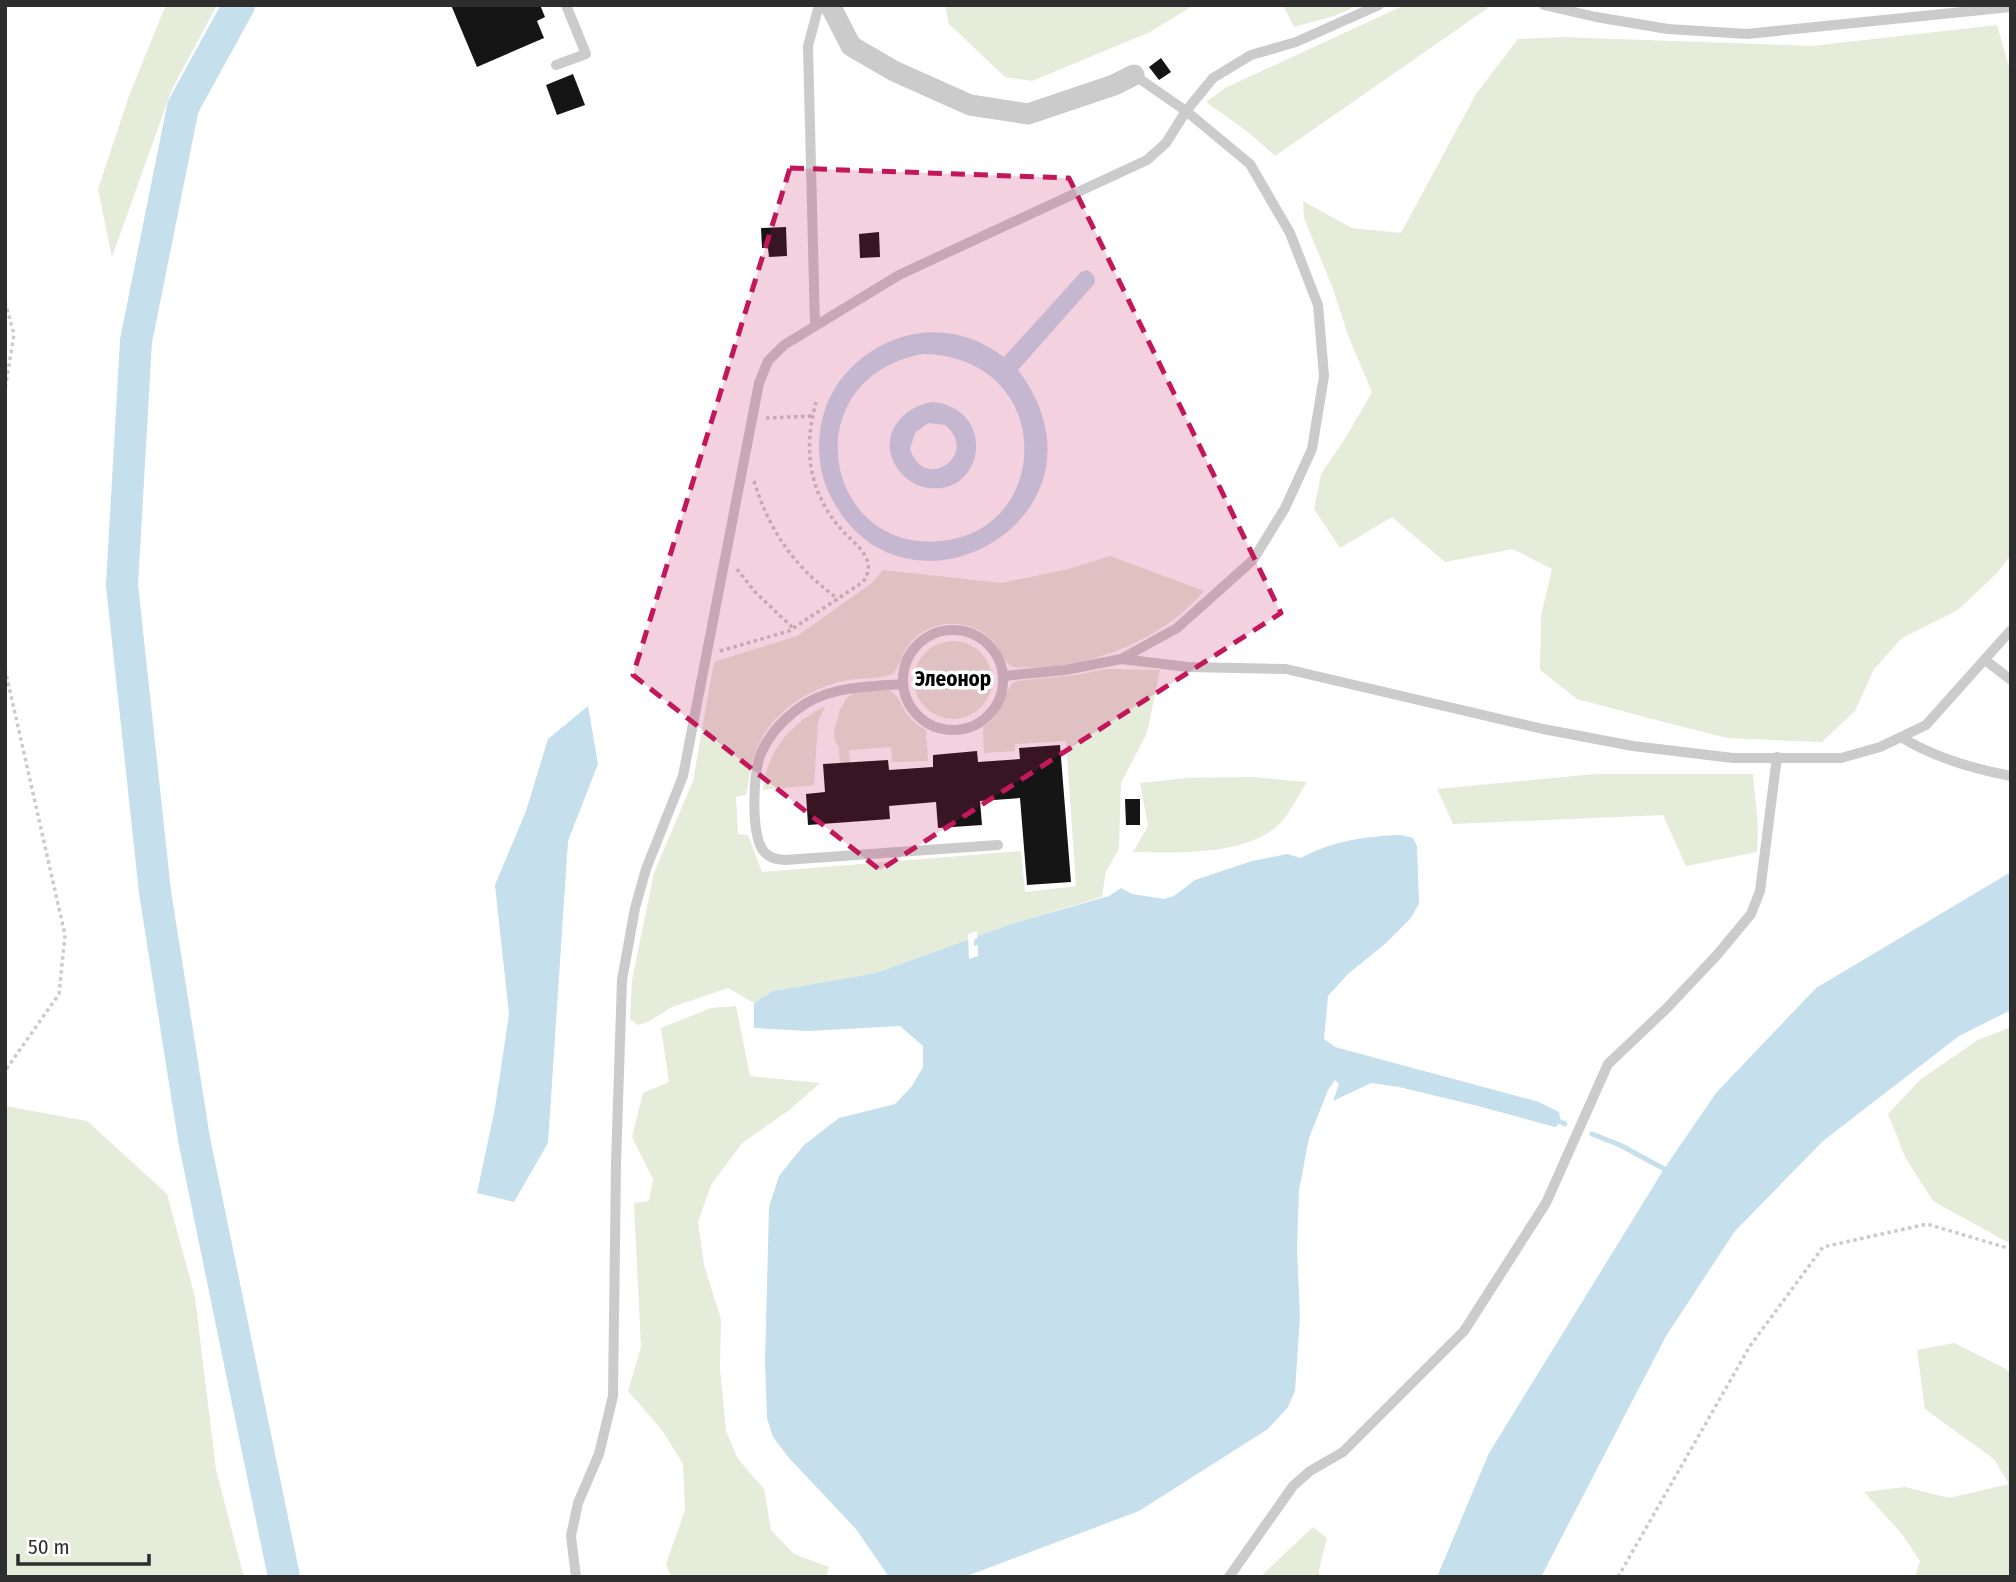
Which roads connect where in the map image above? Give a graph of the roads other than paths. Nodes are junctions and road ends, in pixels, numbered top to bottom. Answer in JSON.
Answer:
{"nodes":[{"id":1,"x":566,"y":5,"type":"edge"},
{"id":2,"x":819,"y":5,"type":"edge"},
{"id":3,"x":830,"y":5,"type":"edge"},
{"id":4,"x":1379,"y":5,"type":"edge"},
{"id":5,"x":1544,"y":5,"type":"edge"},
{"id":6,"x":2011,"y":7,"type":"edge"},
{"id":7,"x":556,"y":65,"type":"dead end"},
{"id":8,"x":1134,"y":75,"type":"joint"},
{"id":9,"x":1186,"y":111,"type":"junction"},
{"id":10,"x":815,"y":326,"type":"junction"},
{"id":11,"x":2011,"y":630,"type":"edge"},
{"id":12,"x":1121,"y":659,"type":"junction"},
{"id":13,"x":1986,"y":660,"type":"junction"},
{"id":14,"x":1004,"y":676,"type":"junction"},
{"id":15,"x":2011,"y":680,"type":"edge"},
{"id":16,"x":903,"y":684,"type":"junction"},
{"id":17,"x":1901,"y":737,"type":"junction"},
{"id":18,"x":1777,"y":757,"type":"junction"},
{"id":19,"x":2011,"y":776,"type":"edge"},
{"id":20,"x":998,"y":845,"type":"dead end"},
{"id":21,"x":576,"y":1577,"type":"edge"},
{"id":22,"x":1230,"y":1577,"type":"edge"}],
"edges":[{"from":1,"to":7,"type":"lane"},
{"from":2,"to":10,"type":"lane"},
{"from":3,"to":8,"type":"street"},
{"from":4,"to":9,"type":"lane"},
{"from":5,"to":6,"type":"lane"},
{"from":8,"to":9,"type":"lane"},
{"from":9,"to":10,"type":"lane"},
{"from":9,"to":12,"type":"lane"},
{"from":10,"to":21,"type":"lane"},
{"from":11,"to":13,"type":"lane"},
{"from":12,"to":14,"type":"lane"},
{"from":12,"to":18,"type":"lane"},
{"from":13,"to":15,"type":"lane"},
{"from":13,"to":17,"type":"lane"},
{"from":14,"to":16,"type":"lane"},
{"from":14,"to":16,"type":"lane"},
{"from":16,"to":20,"type":"lane"},
{"from":17,"to":18,"type":"lane"},
{"from":17,"to":19,"type":"lane"},
{"from":18,"to":22,"type":"lane"}]}
